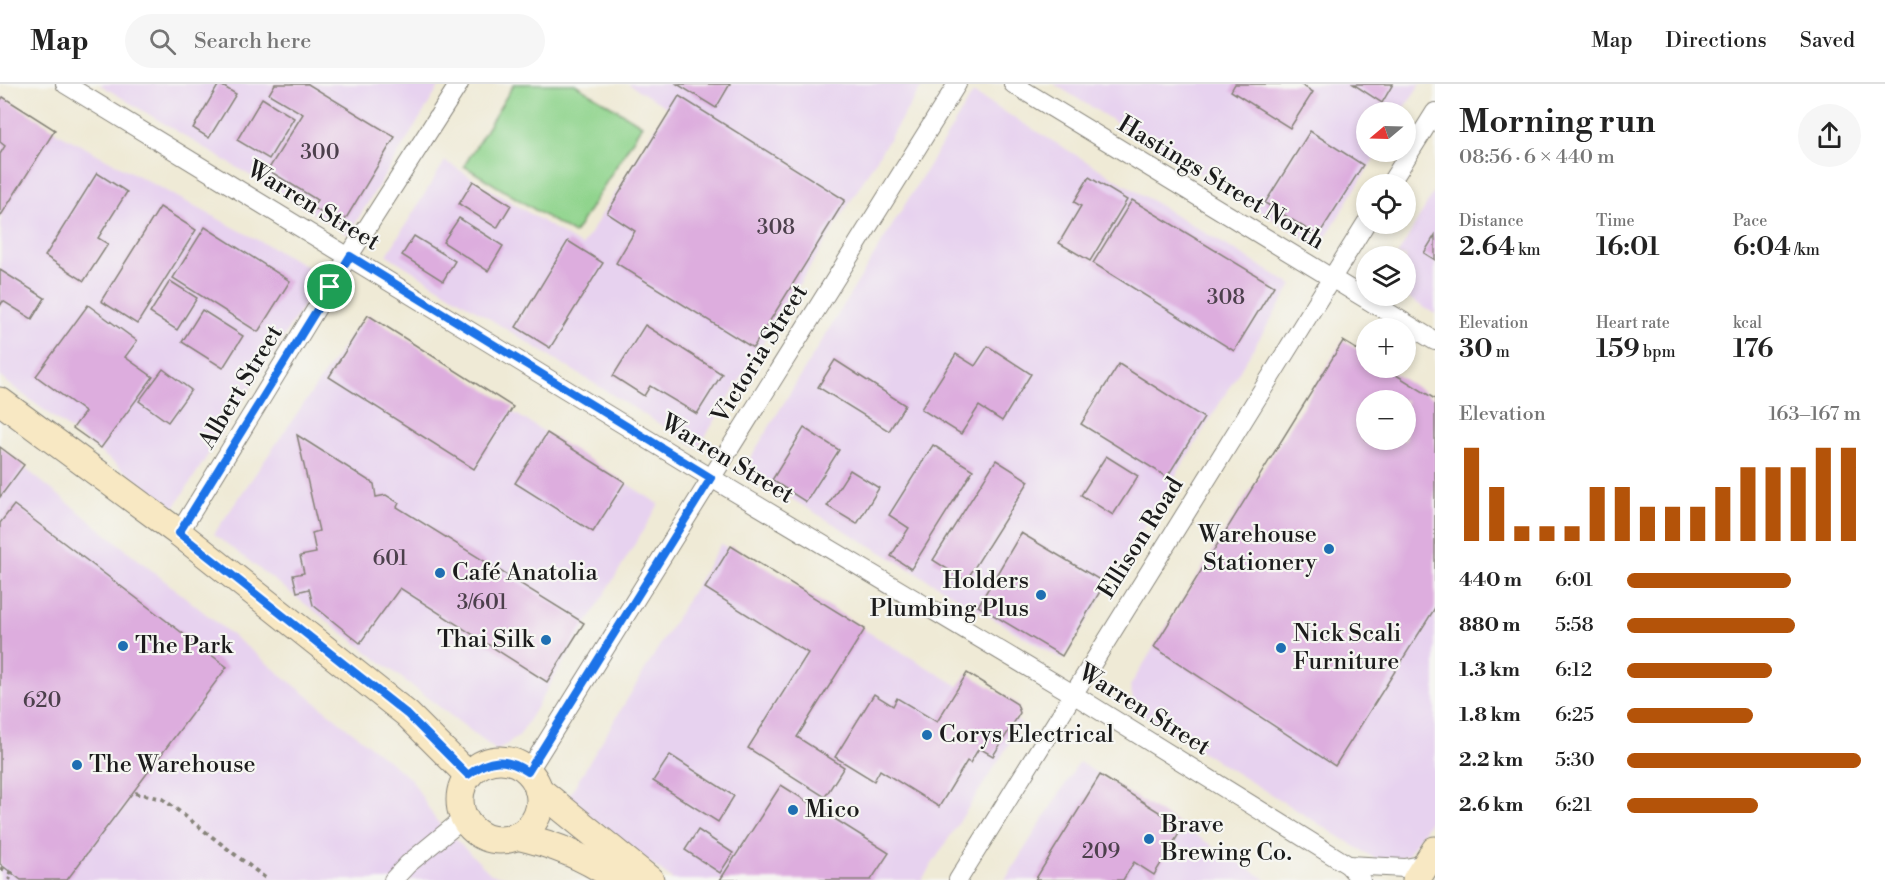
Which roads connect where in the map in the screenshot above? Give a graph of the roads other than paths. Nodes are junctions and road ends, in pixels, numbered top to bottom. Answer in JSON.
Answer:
{"nodes":[{"id":1,"x":65,"y":84,"type":"edge"},
{"id":2,"x":459,"y":84,"type":"edge"},
{"id":3,"x":957,"y":84,"type":"edge"},
{"id":4,"x":1013,"y":84,"type":"edge"},
{"id":5,"x":1435,"y":112,"type":"edge"},
{"id":6,"x":1396,"y":174,"type":"edge"},
{"id":7,"x":1359,"y":234,"type":"edge"},
{"id":8,"x":350,"y":256,"type":"junction"},
{"id":9,"x":1332,"y":278,"type":"junction"},
{"id":10,"x":1435,"y":341,"type":"edge"},
{"id":11,"x":0,"y":401,"type":"edge"},
{"id":12,"x":711,"y":478,"type":"junction"},
{"id":13,"x":179,"y":533,"type":"junction"},
{"id":14,"x":1073,"y":694,"type":"junction"},
{"id":15,"x":468,"y":775,"type":"junction"},
{"id":16,"x":533,"y":781,"type":"junction"},
{"id":17,"x":464,"y":818,"type":"junction"},
{"id":18,"x":517,"y":836,"type":"junction"},
{"id":19,"x":1348,"y":865,"type":"junction"},
{"id":20,"x":1426,"y":865,"type":"edge"},
{"id":21,"x":393,"y":880,"type":"edge"},
{"id":22,"x":618,"y":880,"type":"edge"},
{"id":23,"x":650,"y":880,"type":"edge"},
{"id":24,"x":958,"y":880,"type":"edge"},
{"id":25,"x":1360,"y":880,"type":"edge"}],
"edges":[{"from":1,"to":8,"type":"street","name":"Warren Street"},
{"from":2,"to":8,"type":"street","name":"Albert Street"},
{"from":3,"to":12,"type":"street","name":"Victoria Street"},
{"from":4,"to":9,"type":"street","name":"Hastings Street North"},
{"from":5,"to":6,"type":"street"},
{"from":7,"to":9,"type":"street","name":"Ellison Road"},
{"from":8,"to":12,"type":"street","name":"Warren Street"},
{"from":8,"to":13,"type":"street","name":"Albert Street"},
{"from":9,"to":10,"type":"street","name":"Hastings Street North"},
{"from":9,"to":14,"type":"street","name":"Ellison Road"},
{"from":11,"to":13,"type":"main road"},
{"from":12,"to":14,"type":"street","name":"Warren Street"},
{"from":12,"to":16,"type":"street","name":"Victoria Street"},
{"from":13,"to":15,"type":"main road"},
{"from":14,"to":19,"type":"street","name":"Warren Street"},
{"from":14,"to":24,"type":"street","name":"Ellison Road"},
{"from":15,"to":16,"type":"main road"},
{"from":15,"to":17,"type":"main road"},
{"from":16,"to":18,"type":"main road"},
{"from":16,"to":23,"type":"main road"},
{"from":17,"to":18,"type":"main road"},
{"from":17,"to":21,"type":"street"},
{"from":18,"to":22,"type":"main road"},
{"from":19,"to":20,"type":"street"},
{"from":19,"to":25,"type":"street","name":"Warren Street"}]}
